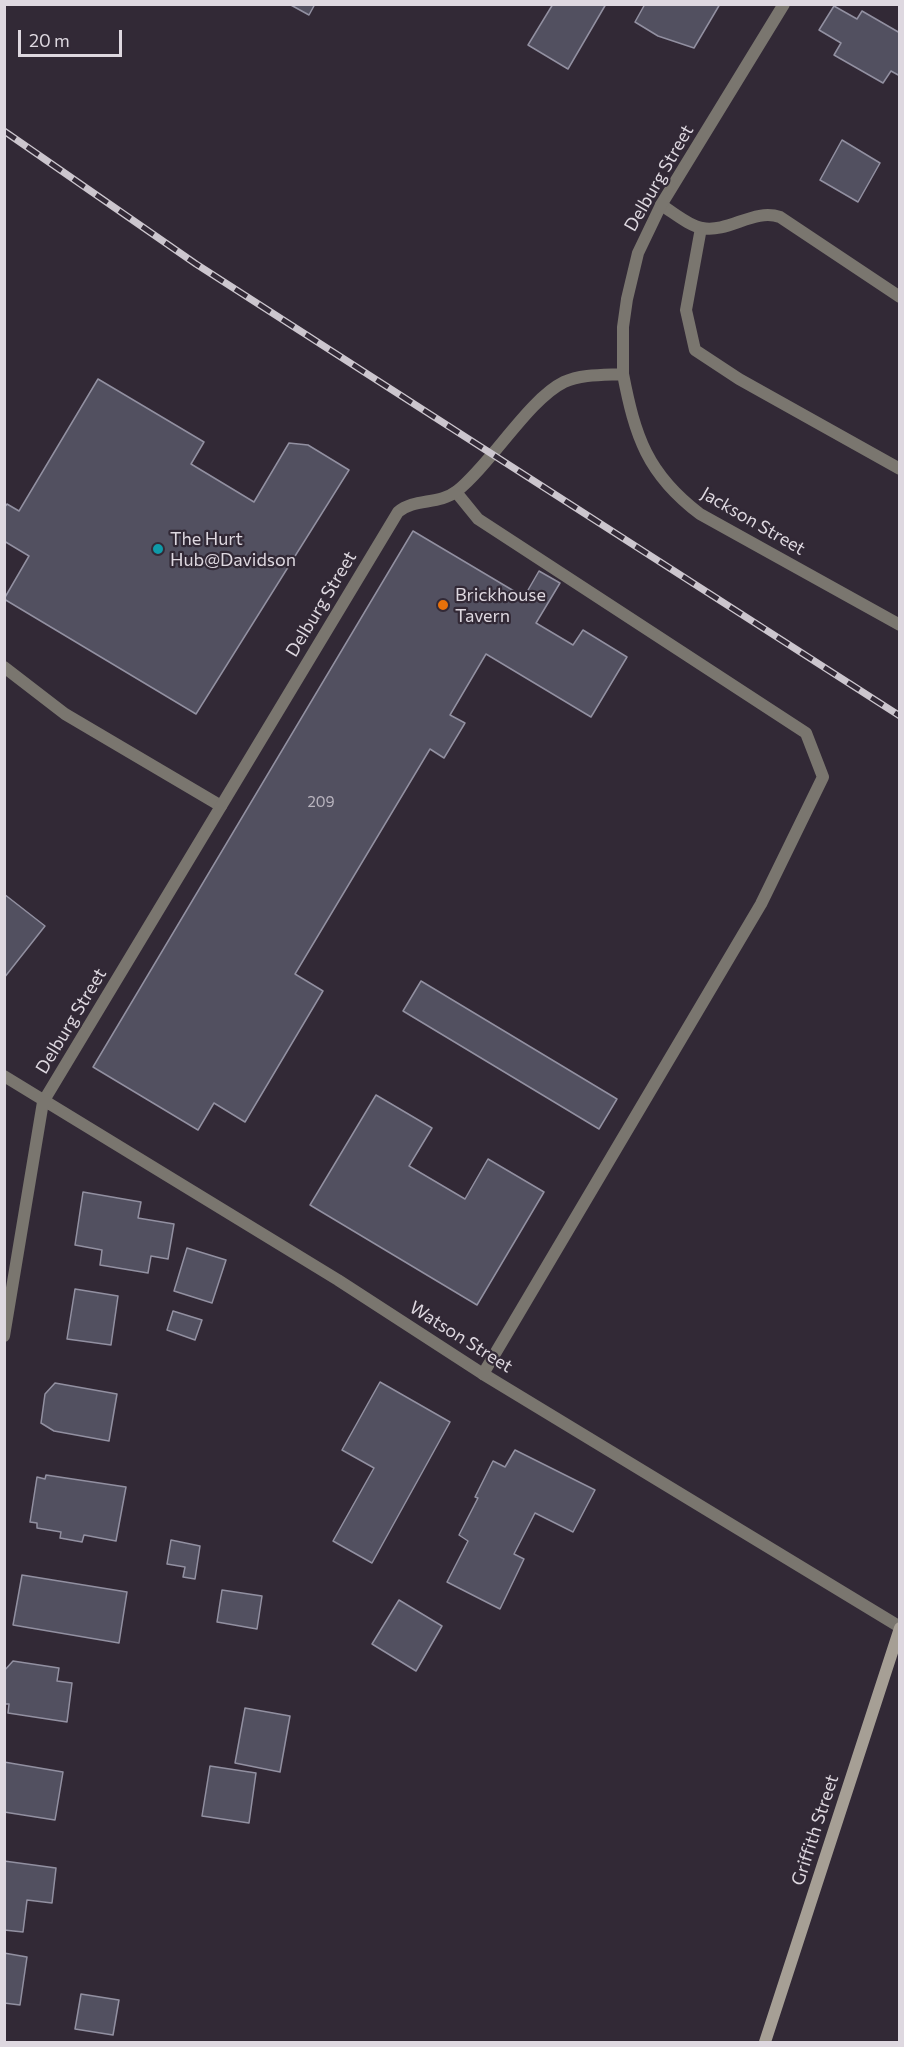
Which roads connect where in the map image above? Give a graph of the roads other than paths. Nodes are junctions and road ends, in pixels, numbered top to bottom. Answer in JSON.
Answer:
{"nodes":[{"id":1,"x":784,"y":4,"type":"edge"},
{"id":2,"x":661,"y":205,"type":"junction"},
{"id":3,"x":701,"y":228,"type":"junction"},
{"id":4,"x":900,"y":297,"type":"edge"},
{"id":5,"x":623,"y":374,"type":"junction"},
{"id":6,"x":900,"y":469,"type":"edge"},
{"id":7,"x":456,"y":492,"type":"junction"},
{"id":8,"x":900,"y":625,"type":"edge"},
{"id":9,"x":4,"y":667,"type":"edge"},
{"id":10,"x":221,"y":806,"type":"junction"},
{"id":11,"x":4,"y":1076,"type":"edge"},
{"id":12,"x":43,"y":1102,"type":"junction"},
{"id":13,"x":4,"y":1336,"type":"edge"},
{"id":14,"x":483,"y":1374,"type":"junction"},
{"id":15,"x":900,"y":1628,"type":"edge"},
{"id":16,"x":765,"y":2043,"type":"edge"}],
"edges":[{"from":1,"to":2,"type":"street","name":"Delburg Street"},
{"from":2,"to":3,"type":"street"},
{"from":2,"to":5,"type":"street","name":"Delburg Street"},
{"from":3,"to":4,"type":"street"},
{"from":3,"to":6,"type":"street"},
{"from":5,"to":7,"type":"street","name":"Delburg Street"},
{"from":5,"to":8,"type":"street","name":"Jackson Street"},
{"from":7,"to":10,"type":"street","name":"Delburg Street"},
{"from":7,"to":14,"type":"street"},
{"from":9,"to":10,"type":"street"},
{"from":10,"to":12,"type":"street","name":"Delburg Street"},
{"from":11,"to":12,"type":"street","name":"Watson Street"},
{"from":12,"to":13,"type":"street","name":"Delburg Street"},
{"from":12,"to":14,"type":"street","name":"Watson Street"},
{"from":14,"to":15,"type":"street","name":"Watson Street"},
{"from":15,"to":16,"type":"main road","name":"Griffith Street"}]}
